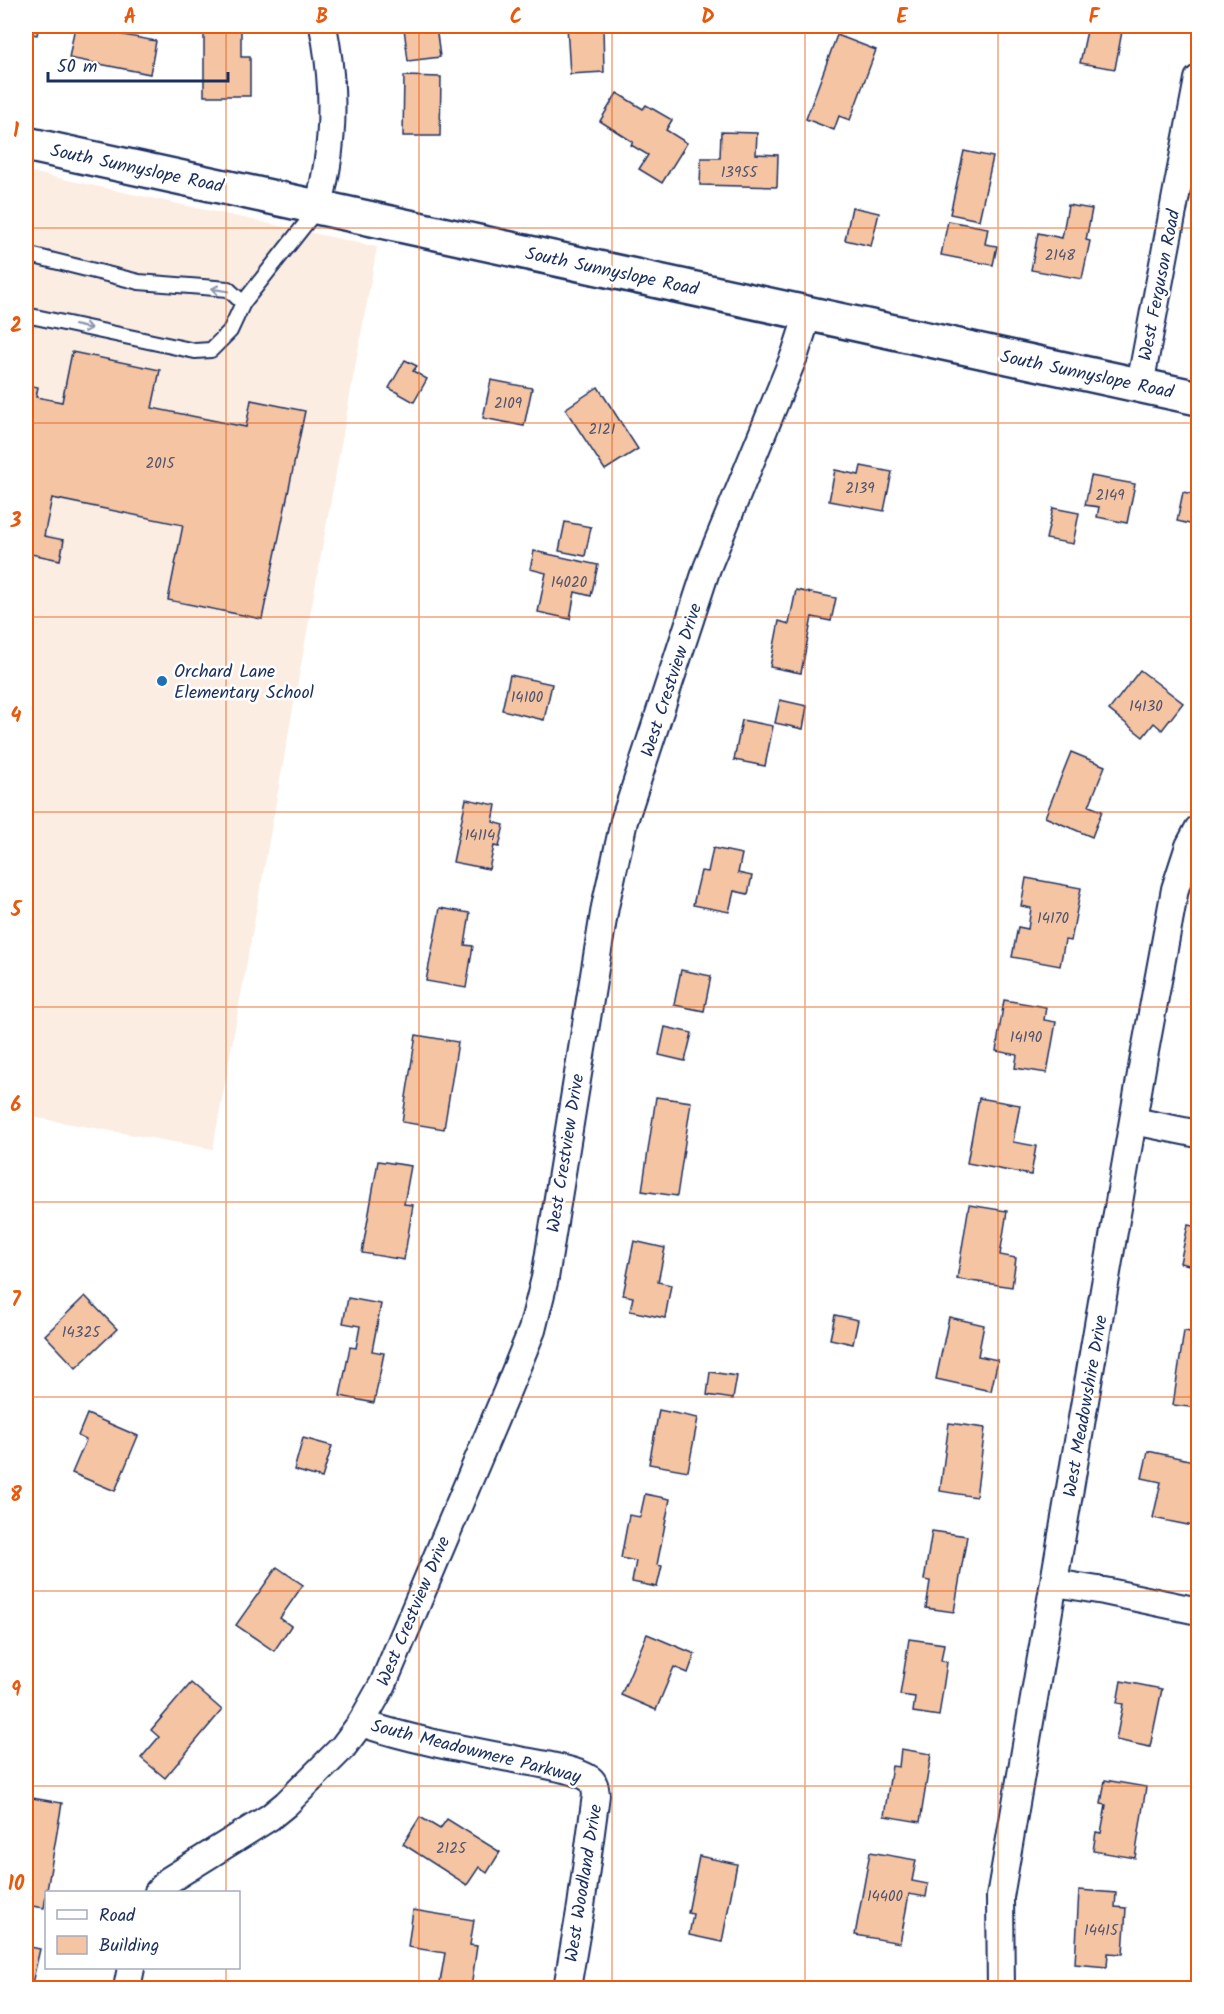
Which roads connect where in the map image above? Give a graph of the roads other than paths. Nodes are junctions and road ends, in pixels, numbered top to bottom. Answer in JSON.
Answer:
{"nodes":[{"id":1,"x":323,"y":26,"type":"edge"},
{"id":2,"x":1198,"y":79,"type":"edge"},
{"id":3,"x":26,"y":144,"type":"edge"},
{"id":4,"x":319,"y":206,"type":"junction"},
{"id":5,"x":26,"y":254,"type":"edge"},
{"id":6,"x":243,"y":303,"type":"junction"},
{"id":7,"x":808,"y":314,"type":"junction"},
{"id":8,"x":26,"y":315,"type":"edge"},
{"id":9,"x":1140,"y":385,"type":"junction"},
{"id":10,"x":1198,"y":398,"type":"edge"},
{"id":11,"x":1198,"y":829,"type":"edge"},
{"id":12,"x":1134,"y":1121,"type":"junction"},
{"id":13,"x":1198,"y":1134,"type":"edge"},
{"id":14,"x":1055,"y":1583,"type":"junction"},
{"id":15,"x":1198,"y":1611,"type":"edge"},
{"id":16,"x":361,"y":1723,"type":"junction"},
{"id":17,"x":590,"y":1779,"type":"joint"},
{"id":18,"x":160,"y":1891,"type":"edge"},
{"id":19,"x":131,"y":1969,"type":"edge"},
{"id":20,"x":127,"y":1989,"type":"edge"},
{"id":21,"x":567,"y":1989,"type":"edge"},
{"id":22,"x":1001,"y":1989,"type":"edge"}],
"edges":[{"from":1,"to":4,"type":"street"},
{"from":2,"to":9,"type":"street","name":"West Ferguson Road"},
{"from":3,"to":4,"type":"street","name":"South Sunnyslope Road"},
{"from":4,"to":6,"type":"lane"},
{"from":4,"to":7,"type":"street","name":"South Sunnyslope Road"},
{"from":6,"to":5,"type":"lane","one_way":true},
{"from":8,"to":6,"type":"lane","one_way":true},
{"from":7,"to":9,"type":"street","name":"South Sunnyslope Road"},
{"from":7,"to":16,"type":"street","name":"West Crestview Drive"},
{"from":9,"to":10,"type":"street","name":"South Sunnyslope Road"},
{"from":11,"to":12,"type":"street","name":"West Meadowshire Drive"},
{"from":12,"to":13,"type":"street"},
{"from":12,"to":14,"type":"street","name":"West Meadowshire Drive"},
{"from":14,"to":15,"type":"street"},
{"from":14,"to":22,"type":"street","name":"West Meadowshire Drive"},
{"from":16,"to":17,"type":"street","name":"South Meadowmere Parkway"},
{"from":16,"to":18,"type":"street","name":"West Crestview Drive"},
{"from":17,"to":21,"type":"street","name":"West Woodland Drive"},
{"from":19,"to":20,"type":"street"}]}
